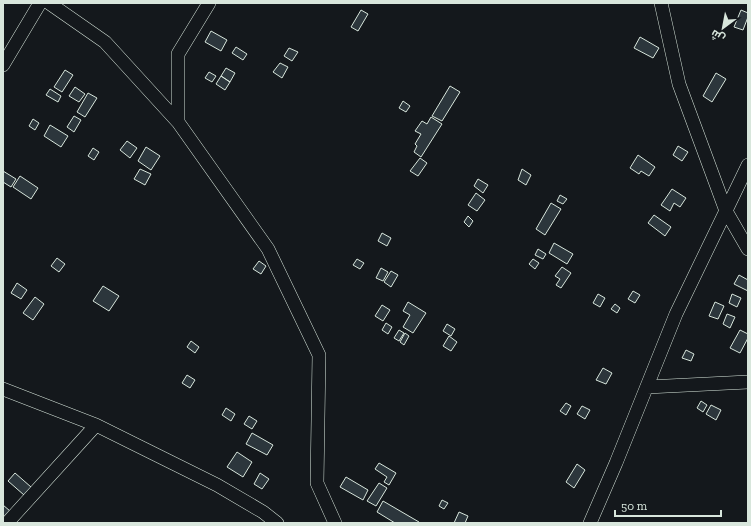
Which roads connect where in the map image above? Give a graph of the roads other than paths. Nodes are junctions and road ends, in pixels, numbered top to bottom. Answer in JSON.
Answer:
{"nodes":[{"id":1,"x":40,"y":3,"type":"edge"},
{"id":2,"x":49,"y":3,"type":"edge"},
{"id":3,"x":208,"y":3,"type":"edge"},
{"id":4,"x":661,"y":3,"type":"edge"},
{"id":5,"x":3,"y":65,"type":"edge"},
{"id":6,"x":178,"y":122,"type":"junction"},
{"id":7,"x":748,"y":165,"type":"edge"},
{"id":8,"x":726,"y":210,"type":"junction"},
{"id":9,"x":748,"y":249,"type":"edge"},
{"id":10,"x":748,"y":382,"type":"edge"},
{"id":11,"x":647,"y":387,"type":"junction"},
{"id":12,"x":3,"y":390,"type":"edge"},
{"id":13,"x":96,"y":425,"type":"junction"},
{"id":14,"x":7,"y":523,"type":"edge"},
{"id":15,"x":277,"y":523,"type":"edge"},
{"id":16,"x":335,"y":523,"type":"edge"},
{"id":17,"x":590,"y":523,"type":"edge"}],
"edges":[{"from":1,"to":5,"type":"street"},
{"from":2,"to":6,"type":"street"},
{"from":3,"to":6,"type":"street"},
{"from":4,"to":8,"type":"street"},
{"from":6,"to":16,"type":"street"},
{"from":7,"to":8,"type":"street"},
{"from":8,"to":9,"type":"street"},
{"from":8,"to":11,"type":"street"},
{"from":10,"to":11,"type":"street"},
{"from":11,"to":17,"type":"street"},
{"from":12,"to":13,"type":"street"},
{"from":13,"to":14,"type":"street"},
{"from":13,"to":15,"type":"street"}]}
